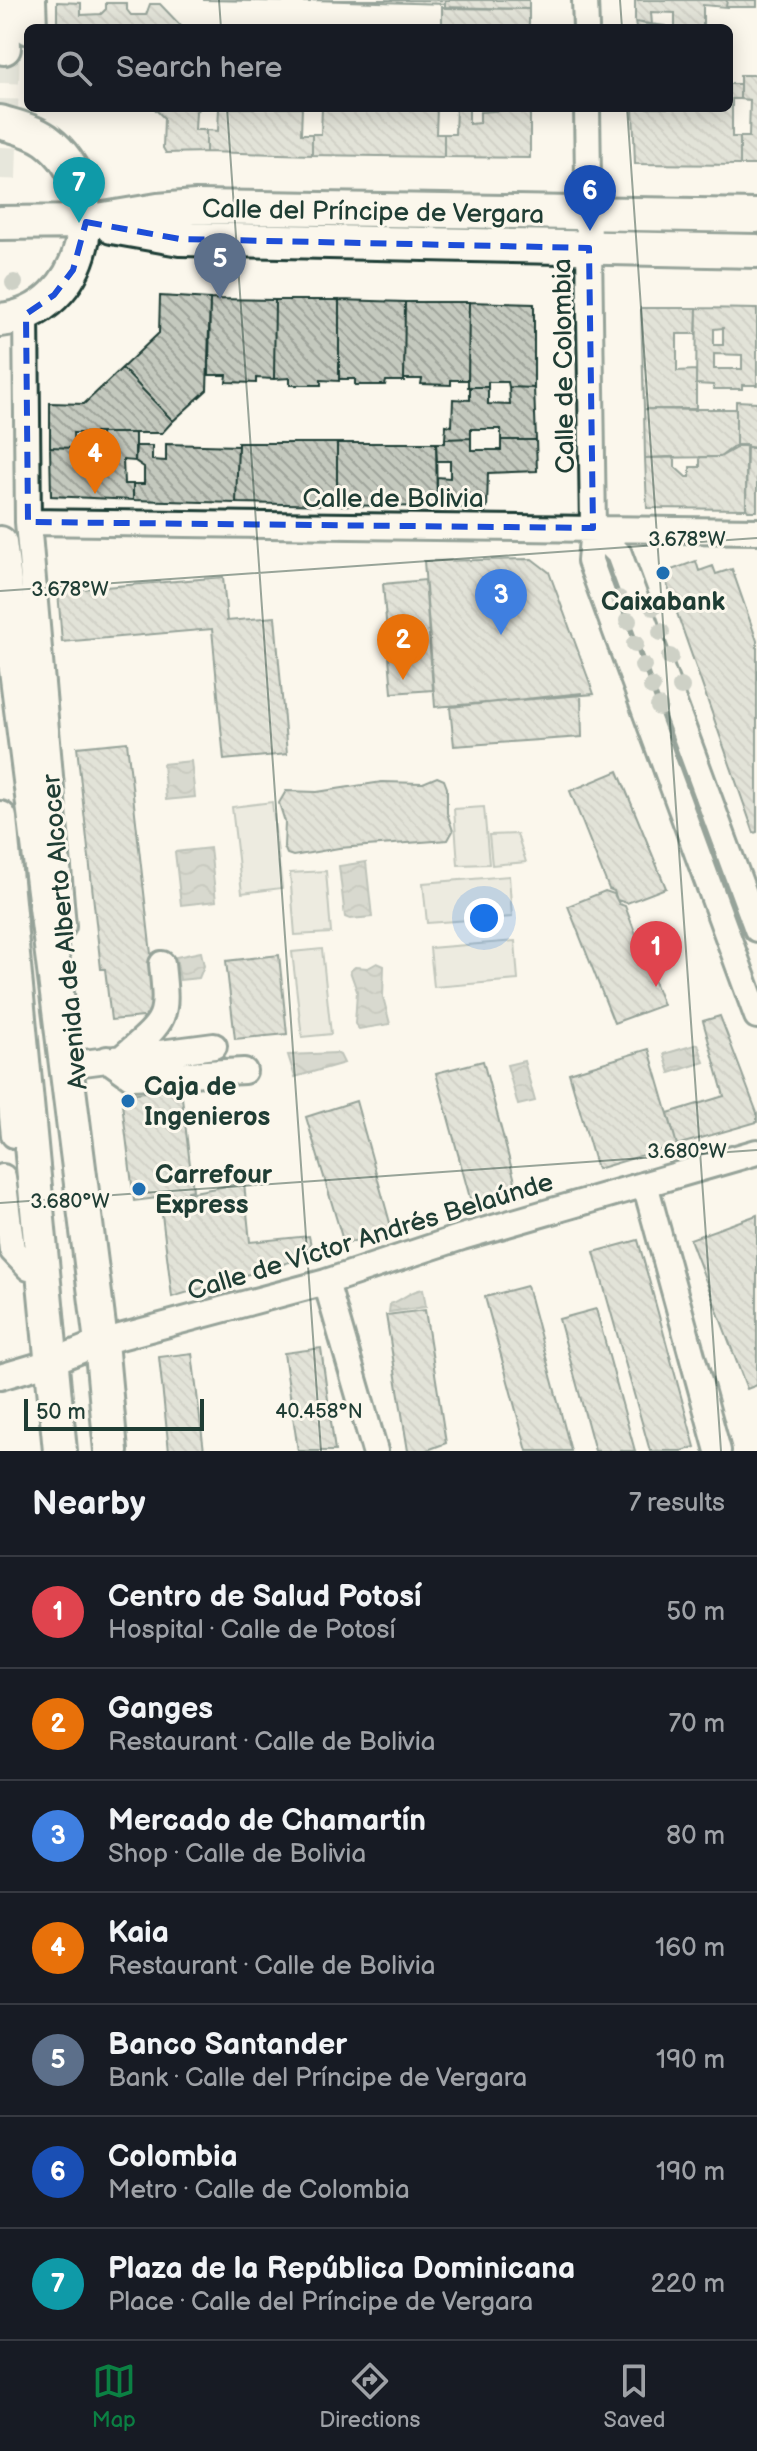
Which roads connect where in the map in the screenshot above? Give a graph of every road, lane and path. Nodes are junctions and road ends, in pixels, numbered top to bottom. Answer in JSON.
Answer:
{"nodes":[{"id":1,"x":3,"y":0,"type":"edge"},
{"id":2,"x":29,"y":0,"type":"edge"},
{"id":3,"x":585,"y":0,"type":"edge"},
{"id":4,"x":30,"y":24,"type":"edge"},
{"id":5,"x":586,"y":24,"type":"edge"},
{"id":6,"x":4,"y":48,"type":"dead end"},
{"id":7,"x":587,"y":112,"type":"edge"},
{"id":8,"x":20,"y":120,"type":"edge"},
{"id":9,"x":589,"y":214,"type":"junction"},
{"id":10,"x":757,"y":216,"type":"edge"},
{"id":11,"x":86,"y":222,"type":"junction"},
{"id":12,"x":0,"y":223,"type":"edge"},
{"id":13,"x":589,"y":248,"type":"junction"},
{"id":14,"x":757,"y":251,"type":"edge"},
{"id":15,"x":13,"y":317,"type":"edge"},
{"id":16,"x":28,"y":522,"type":"junction"},
{"id":17,"x":593,"y":528,"type":"junction"},
{"id":18,"x":757,"y":531,"type":"edge"},
{"id":19,"x":0,"y":543,"type":"edge"},
{"id":20,"x":685,"y":733,"type":"junction"},
{"id":21,"x":654,"y":737,"type":"junction"},
{"id":22,"x":0,"y":818,"type":"edge"},
{"id":23,"x":757,"y":929,"type":"edge"},
{"id":24,"x":162,"y":964,"type":"dead end"},
{"id":25,"x":0,"y":1003,"type":"edge"},
{"id":26,"x":757,"y":1016,"type":"edge"},
{"id":27,"x":214,"y":1046,"type":"dead end"},
{"id":28,"x":116,"y":1057,"type":"junction"},
{"id":29,"x":76,"y":1064,"type":"junction"},
{"id":30,"x":244,"y":1071,"type":"dead end"},
{"id":31,"x":757,"y":1152,"type":"edge"},
{"id":32,"x":3,"y":1177,"type":"dead end"},
{"id":33,"x":645,"y":1184,"type":"junction"},
{"id":34,"x":29,"y":1268,"type":"junction"},
{"id":35,"x":326,"y":1282,"type":"junction"},
{"id":36,"x":101,"y":1342,"type":"junction"},
{"id":37,"x":51,"y":1362,"type":"junction"},
{"id":38,"x":0,"y":1377,"type":"edge"},
{"id":39,"x":60,"y":1451,"type":"edge"},
{"id":40,"x":111,"y":1451,"type":"edge"},
{"id":41,"x":375,"y":1451,"type":"edge"},
{"id":42,"x":718,"y":1451,"type":"edge"}],
"edges":[{"from":1,"to":6,"type":"main road"},
{"from":2,"to":4,"type":"main road"},
{"from":3,"to":5,"type":"street"},
{"from":7,"to":9,"type":"street","name":"Calle de Colombia"},
{"from":8,"to":11,"type":"main road"},
{"from":9,"to":10,"type":"main road","name":"Calle del Príncipe de Vergara"},
{"from":9,"to":11,"type":"main road","name":"Calle del Príncipe de Vergara"},
{"from":9,"to":13,"type":"street","name":"Calle de Colombia"},
{"from":11,"to":12,"type":"main road","name":"Calle del Príncipe de Vergara"},
{"from":11,"to":13,"type":"main road","name":"Calle del Príncipe de Vergara"},
{"from":11,"to":15,"type":"main road"},
{"from":13,"to":14,"type":"main road","name":"Calle del Príncipe de Vergara"},
{"from":13,"to":17,"type":"street","name":"Calle de Colombia"},
{"from":15,"to":16,"type":"street","name":"Avenida de Alberto Alcocer"},
{"from":16,"to":17,"type":"street","name":"Calle de Bolivia"},
{"from":16,"to":29,"type":"street","name":"Avenida de Alberto Alcocer"},
{"from":17,"to":18,"type":"street","name":"Calle de Bolivia"},
{"from":17,"to":20,"type":"street"},
{"from":17,"to":21,"type":"street","name":"Calle de Colombia"},
{"from":19,"to":36,"type":"main road","name":"Avenida de Alberto Alcocer"},
{"from":20,"to":21,"type":"street"},
{"from":20,"to":23,"type":"street"},
{"from":21,"to":26,"type":"street","name":"Calle de Colombia"},
{"from":22,"to":37,"type":"main road","name":"Avenida de Alberto Alcocer"},
{"from":24,"to":28,"type":"street"},
{"from":25,"to":34,"type":"street","name":"Avenida de Alberto Alcocer"},
{"from":27,"to":28,"type":"street"},
{"from":28,"to":29,"type":"street"},
{"from":28,"to":30,"type":"street"},
{"from":29,"to":36,"type":"street","name":"Avenida de Alberto Alcocer"},
{"from":31,"to":33,"type":"street","name":"Calle de Víctor Andrés Belaúnde"},
{"from":32,"to":34,"type":"street"},
{"from":33,"to":35,"type":"street","name":"Calle de Víctor Andrés Belaúnde"},
{"from":33,"to":42,"type":"street"},
{"from":34,"to":37,"type":"street","name":"Avenida de Alberto Alcocer"},
{"from":35,"to":36,"type":"street","name":"Calle de Víctor Andrés Belaúnde"},
{"from":35,"to":41,"type":"street"},
{"from":36,"to":37,"type":"street","name":"Calle de Víctor Andrés Belaúnde"},
{"from":36,"to":40,"type":"main road","name":"Avenida de Alberto Alcocer"},
{"from":37,"to":38,"type":"street","name":"Calle de Víctor Andrés Belaúnde"},
{"from":37,"to":39,"type":"main road","name":"Avenida de Alberto Alcocer"}]}
